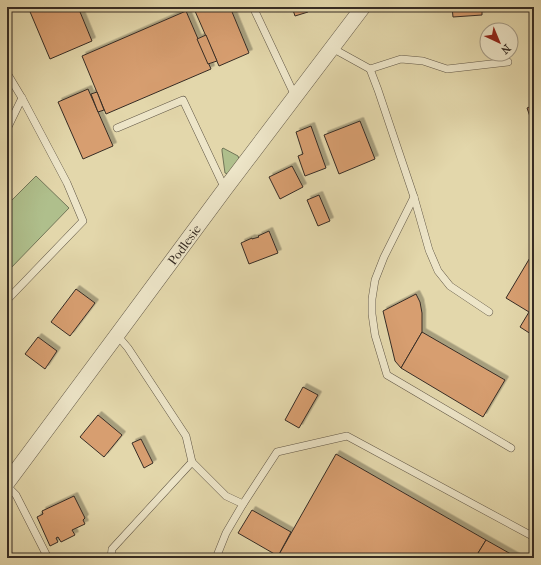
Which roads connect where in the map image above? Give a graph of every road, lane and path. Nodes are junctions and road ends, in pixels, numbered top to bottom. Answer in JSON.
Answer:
{"nodes":[{"id":1,"x":253,"y":7,"type":"edge"},
{"id":2,"x":363,"y":7,"type":"edge"},
{"id":3,"x":332,"y":48,"type":"junction"},
{"id":4,"x":508,"y":62,"type":"dead end"},
{"id":5,"x":370,"y":69,"type":"junction"},
{"id":6,"x":7,"y":73,"type":"edge"},
{"id":7,"x":295,"y":96,"type":"junction"},
{"id":8,"x":22,"y":98,"type":"junction"},
{"id":9,"x":117,"y":128,"type":"dead end"},
{"id":10,"x":7,"y":129,"type":"edge"},
{"id":11,"x":225,"y":189,"type":"junction"},
{"id":12,"x":414,"y":196,"type":"junction"},
{"id":13,"x":7,"y":300,"type":"edge"},
{"id":14,"x":489,"y":312,"type":"dead end"},
{"id":15,"x":118,"y":335,"type":"junction"},
{"id":16,"x":511,"y":448,"type":"dead end"},
{"id":17,"x":192,"y":462,"type":"junction"},
{"id":18,"x":7,"y":483,"type":"edge"},
{"id":19,"x":7,"y":486,"type":"edge"},
{"id":20,"x":243,"y":504,"type":"junction"},
{"id":21,"x":534,"y":537,"type":"edge"},
{"id":22,"x":48,"y":558,"type":"edge"},
{"id":23,"x":111,"y":558,"type":"edge"},
{"id":24,"x":216,"y":558,"type":"edge"}],
"edges":[{"from":1,"to":7,"type":"lane"},
{"from":2,"to":3,"type":"street","name":"Podlesie"},
{"from":3,"to":5,"type":"lane"},
{"from":3,"to":7,"type":"street","name":"Podlesie"},
{"from":4,"to":5,"type":"lane"},
{"from":5,"to":12,"type":"lane"},
{"from":6,"to":8,"type":"lane"},
{"from":7,"to":11,"type":"street","name":"Podlesie"},
{"from":8,"to":10,"type":"lane"},
{"from":8,"to":13,"type":"lane"},
{"from":9,"to":11,"type":"lane"},
{"from":11,"to":15,"type":"street","name":"Podlesie"},
{"from":12,"to":14,"type":"lane"},
{"from":12,"to":16,"type":"lane"},
{"from":15,"to":17,"type":"lane"},
{"from":15,"to":18,"type":"street","name":"Podlesie"},
{"from":17,"to":20,"type":"lane"},
{"from":17,"to":23,"type":"lane"},
{"from":19,"to":22,"type":"lane"},
{"from":20,"to":21,"type":"lane"},
{"from":20,"to":24,"type":"lane"}]}
